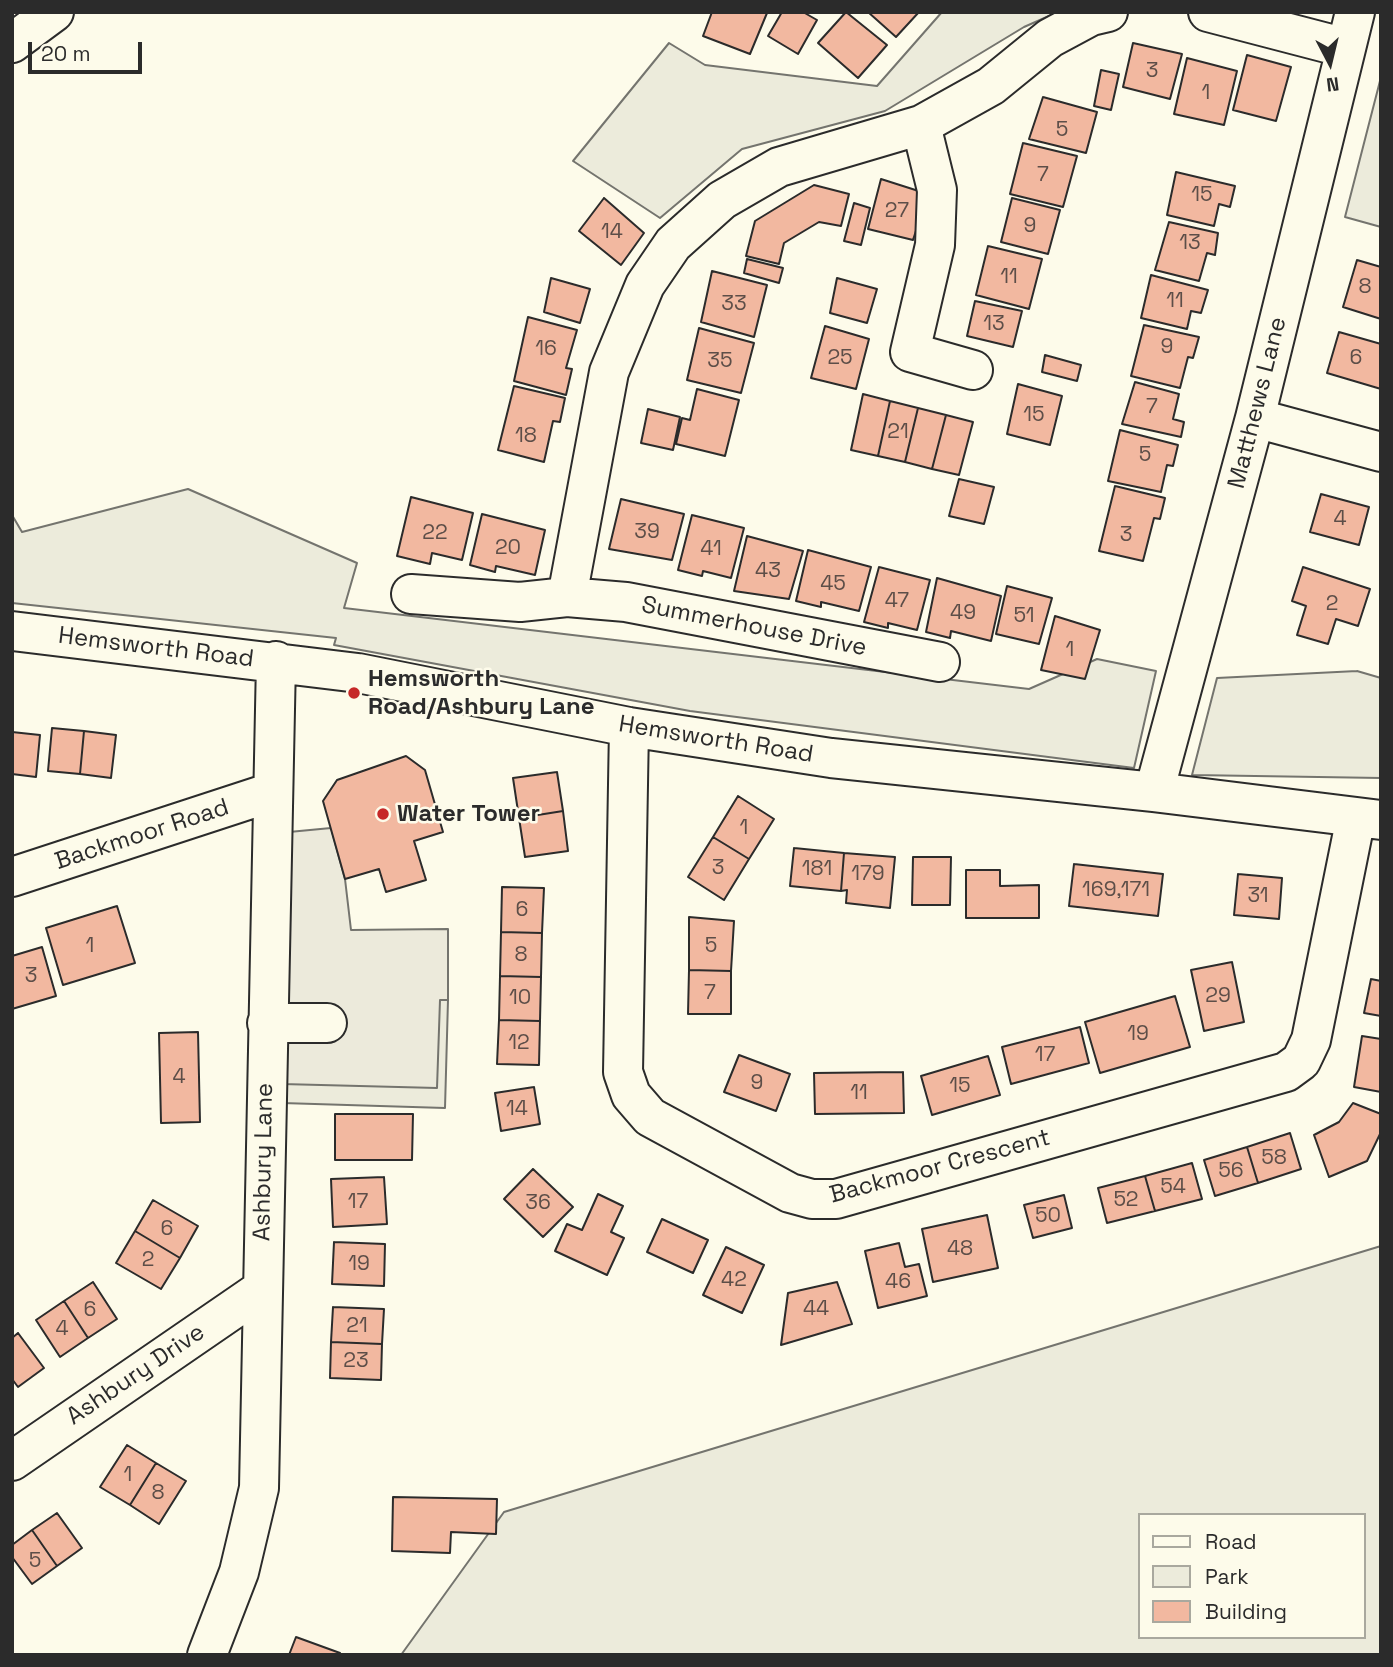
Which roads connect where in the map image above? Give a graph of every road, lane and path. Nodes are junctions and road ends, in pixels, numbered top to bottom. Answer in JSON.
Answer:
{"nodes":[{"id":1,"x":54,"y":12,"type":"edge"},
{"id":2,"x":1108,"y":12,"type":"edge"},
{"id":3,"x":1208,"y":12,"type":"edge"},
{"id":4,"x":1059,"y":21,"type":"edge"},
{"id":5,"x":1350,"y":30,"type":"edge"},
{"id":6,"x":12,"y":43,"type":"edge"},
{"id":7,"x":921,"y":125,"type":"junction"},
{"id":8,"x":973,"y":370,"type":"dead end"},
{"id":9,"x":1255,"y":418,"type":"junction"},
{"id":10,"x":1381,"y":452,"type":"edge"},
{"id":11,"x":411,"y":594,"type":"dead end"},
{"id":12,"x":567,"y":597,"type":"junction"},
{"id":13,"x":12,"y":631,"type":"edge"},
{"id":14,"x":276,"y":661,"type":"junction"},
{"id":15,"x":940,"y":662,"type":"dead end"},
{"id":16,"x":629,"y":727,"type":"junction"},
{"id":17,"x":272,"y":792,"type":"junction"},
{"id":18,"x":1154,"y":792,"type":"junction"},
{"id":19,"x":1368,"y":818,"type":"edge"},
{"id":20,"x":12,"y":877,"type":"edge"},
{"id":21,"x":267,"y":1023,"type":"junction"},
{"id":22,"x":327,"y":1023,"type":"dead end"},
{"id":23,"x":261,"y":1290,"type":"junction"},
{"id":24,"x":12,"y":1461,"type":"edge"},
{"id":25,"x":206,"y":1655,"type":"edge"}],
"edges":[{"from":1,"to":6,"type":"street"},
{"from":2,"to":4,"type":"street"},
{"from":3,"to":5,"type":"street"},
{"from":4,"to":7,"type":"street"},
{"from":5,"to":9,"type":"street","name":"Matthews Lane"},
{"from":7,"to":8,"type":"street"},
{"from":7,"to":12,"type":"street"},
{"from":9,"to":10,"type":"street"},
{"from":9,"to":18,"type":"street","name":"Matthews Lane"},
{"from":11,"to":12,"type":"street","name":"Summerhouse Drive"},
{"from":12,"to":15,"type":"street","name":"Summerhouse Drive"},
{"from":13,"to":14,"type":"street","name":"Hemsworth Road"},
{"from":14,"to":16,"type":"street","name":"Hemsworth Road"},
{"from":14,"to":17,"type":"street","name":"Ashbury Lane"},
{"from":16,"to":18,"type":"street","name":"Hemsworth Road"},
{"from":16,"to":19,"type":"street","name":"Backmoor Crescent"},
{"from":17,"to":20,"type":"street","name":"Backmoor Road"},
{"from":17,"to":21,"type":"street","name":"Ashbury Lane"},
{"from":18,"to":19,"type":"street","name":"Hemsworth Road"},
{"from":21,"to":22,"type":"street"},
{"from":21,"to":23,"type":"street","name":"Ashbury Lane"},
{"from":23,"to":24,"type":"street","name":"Ashbury Drive"},
{"from":23,"to":25,"type":"street","name":"Ashbury Lane"}]}
